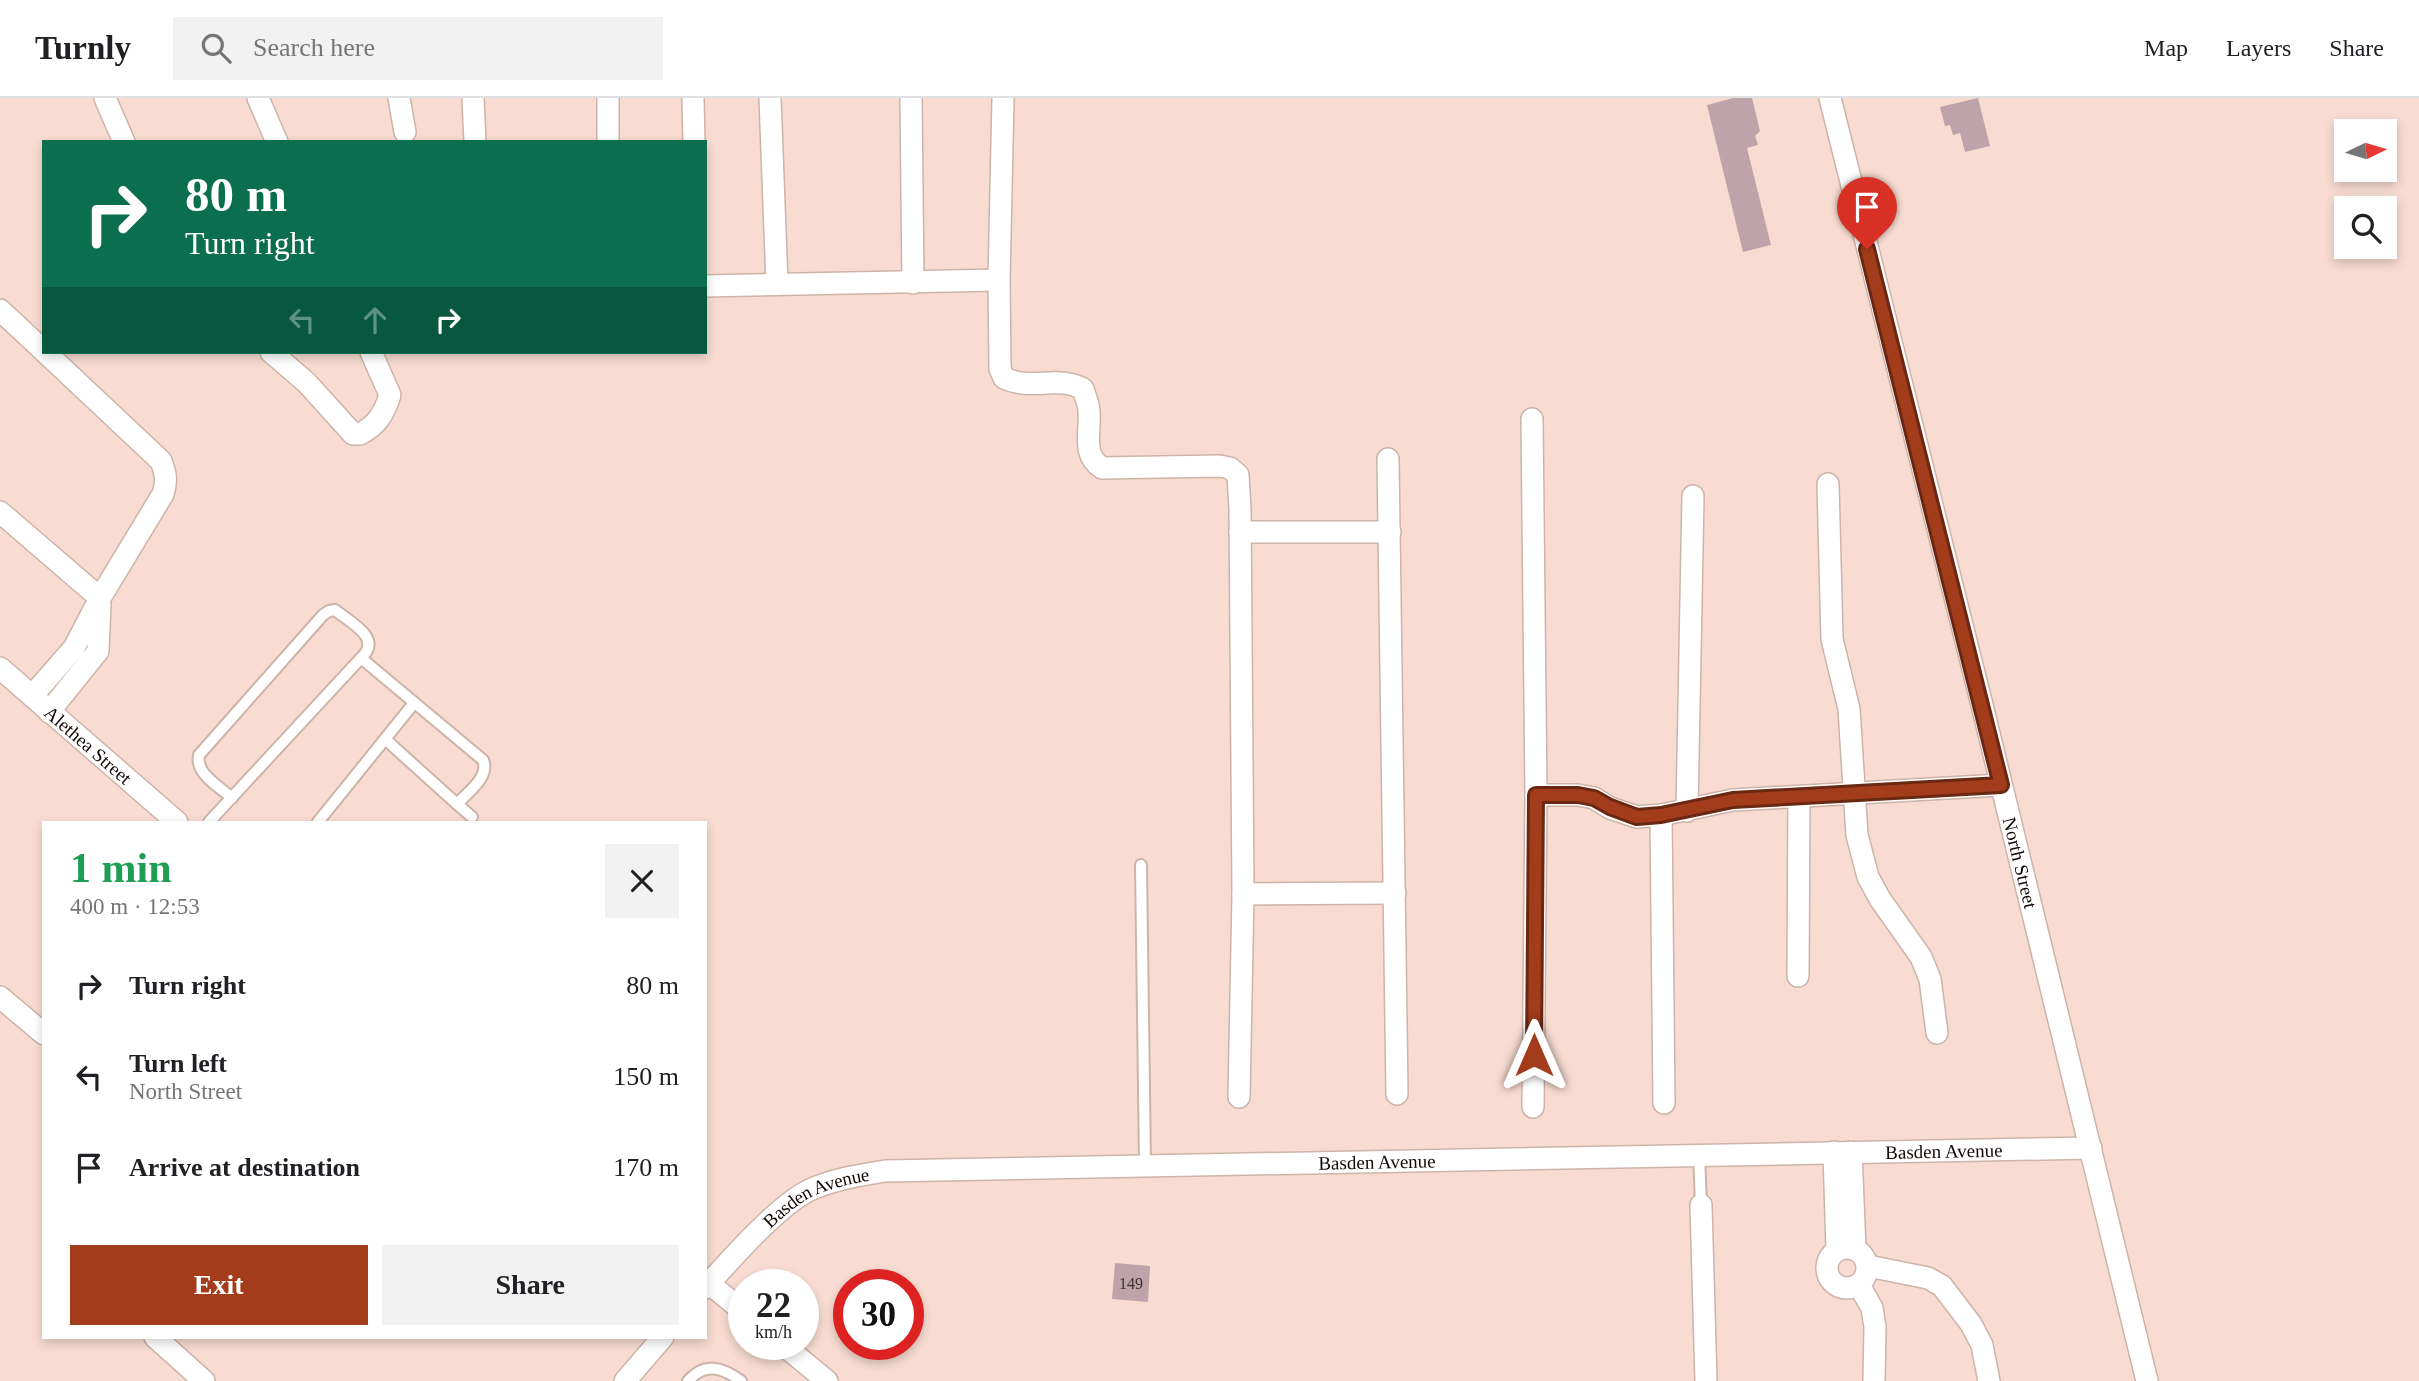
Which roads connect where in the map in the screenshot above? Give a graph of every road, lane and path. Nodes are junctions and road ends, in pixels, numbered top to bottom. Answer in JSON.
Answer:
{"nodes":[{"id":1,"x":106,"y":98,"type":"edge"},
{"id":2,"x":258,"y":98,"type":"edge"},
{"id":3,"x":399,"y":98,"type":"edge"},
{"id":4,"x":473,"y":98,"type":"edge"},
{"id":5,"x":608,"y":98,"type":"edge"},
{"id":6,"x":693,"y":98,"type":"edge"},
{"id":7,"x":770,"y":98,"type":"edge"},
{"id":8,"x":911,"y":98,"type":"edge"},
{"id":9,"x":1003,"y":98,"type":"edge"},
{"id":10,"x":1830,"y":98,"type":"edge"},
{"id":11,"x":405,"y":132,"type":"dead end"},
{"id":12,"x":123,"y":140,"type":"edge"},
{"id":13,"x":276,"y":140,"type":"edge"},
{"id":14,"x":475,"y":140,"type":"edge"},
{"id":15,"x":608,"y":140,"type":"edge"},
{"id":16,"x":694,"y":140,"type":"edge"},
{"id":17,"x":999,"y":280,"type":"junction"},
{"id":18,"x":913,"y":283,"type":"junction"},
{"id":19,"x":777,"y":284,"type":"junction"},
{"id":20,"x":707,"y":286,"type":"edge"},
{"id":21,"x":0,"y":310,"type":"edge"},
{"id":22,"x":42,"y":349,"type":"edge"},
{"id":23,"x":47,"y":354,"type":"edge"},
{"id":24,"x":273,"y":354,"type":"edge"},
{"id":25,"x":372,"y":354,"type":"edge"},
{"id":26,"x":1532,"y":419,"type":"dead end"},
{"id":27,"x":1388,"y":460,"type":"dead end"},
{"id":28,"x":1828,"y":484,"type":"dead end"},
{"id":29,"x":1693,"y":496,"type":"dead end"},
{"id":30,"x":0,"y":512,"type":"edge"},
{"id":31,"x":1240,"y":532,"type":"junction"},
{"id":32,"x":1390,"y":532,"type":"junction"},
{"id":33,"x":100,"y":598,"type":"junction"},
{"id":34,"x":361,"y":658,"type":"junction"},
{"id":35,"x":0,"y":668,"type":"edge"},
{"id":36,"x":32,"y":696,"type":"junction"},
{"id":37,"x":414,"y":702,"type":"junction"},
{"id":38,"x":50,"y":712,"type":"junction"},
{"id":39,"x":384,"y":739,"type":"junction"},
{"id":40,"x":2001,"y":785,"type":"junction"},
{"id":41,"x":1855,"y":793,"type":"junction"},
{"id":42,"x":1536,"y":795,"type":"junction"},
{"id":43,"x":1799,"y":797,"type":"junction"},
{"id":44,"x":232,"y":798,"type":"junction"},
{"id":45,"x":457,"y":804,"type":"junction"},
{"id":46,"x":1687,"y":811,"type":"junction"},
{"id":47,"x":1661,"y":815,"type":"junction"},
{"id":48,"x":472,"y":817,"type":"dead end"},
{"id":49,"x":176,"y":821,"type":"edge"},
{"id":50,"x":210,"y":821,"type":"edge"},
{"id":51,"x":319,"y":821,"type":"edge"},
{"id":52,"x":1141,"y":865,"type":"dead end"},
{"id":53,"x":1395,"y":893,"type":"junction"},
{"id":54,"x":1243,"y":894,"type":"junction"},
{"id":55,"x":1798,"y":976,"type":"dead end"},
{"id":56,"x":0,"y":997,"type":"edge"},
{"id":57,"x":42,"y":1032,"type":"edge"},
{"id":58,"x":1937,"y":1033,"type":"dead end"},
{"id":59,"x":1396,"y":1094,"type":"dead end"},
{"id":60,"x":1239,"y":1097,"type":"dead end"},
{"id":61,"x":1664,"y":1103,"type":"dead end"},
{"id":62,"x":1533,"y":1107,"type":"dead end"},
{"id":63,"x":2091,"y":1148,"type":"junction"},
{"id":64,"x":1843,"y":1152,"type":"junction"},
{"id":65,"x":1699,"y":1154,"type":"junction"},
{"id":66,"x":1145,"y":1164,"type":"junction"},
{"id":67,"x":1701,"y":1205,"type":"joint"},
{"id":68,"x":1846,"y":1249,"type":"junction"},
{"id":69,"x":1864,"y":1276,"type":"junction"},
{"id":70,"x":707,"y":1284,"type":"edge"},
{"id":71,"x":728,"y":1300,"type":"edge"},
{"id":72,"x":157,"y":1339,"type":"edge"},
{"id":73,"x":661,"y":1339,"type":"edge"},
{"id":74,"x":801,"y":1360,"type":"edge"},
{"id":75,"x":204,"y":1381,"type":"edge"},
{"id":76,"x":625,"y":1381,"type":"edge"},
{"id":77,"x":688,"y":1381,"type":"edge"},
{"id":78,"x":741,"y":1381,"type":"edge"},
{"id":79,"x":827,"y":1381,"type":"edge"},
{"id":80,"x":1706,"y":1381,"type":"edge"},
{"id":81,"x":1874,"y":1381,"type":"edge"},
{"id":82,"x":1989,"y":1381,"type":"edge"},
{"id":83,"x":2147,"y":1381,"type":"edge"}],
"edges":[{"from":1,"to":12,"type":"street"},
{"from":2,"to":13,"type":"street"},
{"from":3,"to":11,"type":"street"},
{"from":4,"to":14,"type":"street"},
{"from":5,"to":15,"type":"street"},
{"from":6,"to":16,"type":"street"},
{"from":7,"to":19,"type":"street"},
{"from":8,"to":18,"type":"street"},
{"from":9,"to":17,"type":"street"},
{"from":10,"to":40,"type":"street","name":"North Street"},
{"from":17,"to":18,"type":"street"},
{"from":17,"to":31,"type":"street"},
{"from":18,"to":19,"type":"street"},
{"from":19,"to":20,"type":"street"},
{"from":21,"to":22,"type":"street"},
{"from":23,"to":33,"type":"street"},
{"from":24,"to":25,"type":"street"},
{"from":26,"to":42,"type":"street"},
{"from":27,"to":32,"type":"street"},
{"from":28,"to":41,"type":"street"},
{"from":29,"to":46,"type":"street"},
{"from":30,"to":33,"type":"street"},
{"from":31,"to":32,"type":"street"},
{"from":31,"to":54,"type":"street"},
{"from":32,"to":53,"type":"street"},
{"from":33,"to":36,"type":"street"},
{"from":33,"to":38,"type":"street"},
{"from":34,"to":37,"type":"lane"},
{"from":34,"to":44,"type":"lane"},
{"from":34,"to":44,"type":"lane"},
{"from":35,"to":36,"type":"street","name":"Alethea Street"},
{"from":36,"to":38,"type":"street","name":"Alethea Street"},
{"from":37,"to":39,"type":"lane"},
{"from":37,"to":45,"type":"lane"},
{"from":38,"to":49,"type":"street","name":"Alethea Street"},
{"from":39,"to":45,"type":"lane"},
{"from":39,"to":51,"type":"lane"},
{"from":40,"to":41,"type":"street"},
{"from":40,"to":63,"type":"street","name":"North Street"},
{"from":41,"to":43,"type":"street"},
{"from":41,"to":58,"type":"street"},
{"from":42,"to":47,"type":"street"},
{"from":42,"to":62,"type":"street"},
{"from":43,"to":46,"type":"street"},
{"from":43,"to":55,"type":"street"},
{"from":44,"to":50,"type":"lane"},
{"from":45,"to":48,"type":"lane"},
{"from":46,"to":47,"type":"street"},
{"from":47,"to":61,"type":"street"},
{"from":52,"to":66,"type":"lane"},
{"from":53,"to":54,"type":"street"},
{"from":53,"to":59,"type":"street"},
{"from":54,"to":60,"type":"street"},
{"from":56,"to":57,"type":"street"},
{"from":63,"to":64,"type":"street","name":"Basden Avenue"},
{"from":63,"to":83,"type":"street","name":"North Street"},
{"from":64,"to":65,"type":"street","name":"Basden Avenue"},
{"from":64,"to":68,"type":"street"},
{"from":65,"to":66,"type":"street","name":"Basden Avenue"},
{"from":65,"to":67,"type":"lane"},
{"from":66,"to":70,"type":"street","name":"Basden Avenue"},
{"from":67,"to":80,"type":"street"},
{"from":68,"to":69,"type":"street"},
{"from":68,"to":69,"type":"street"},
{"from":69,"to":81,"type":"street"},
{"from":69,"to":82,"type":"street"},
{"from":70,"to":71,"type":"street"},
{"from":72,"to":75,"type":"street"},
{"from":73,"to":76,"type":"street"},
{"from":74,"to":79,"type":"street"},
{"from":77,"to":78,"type":"lane"}]}
